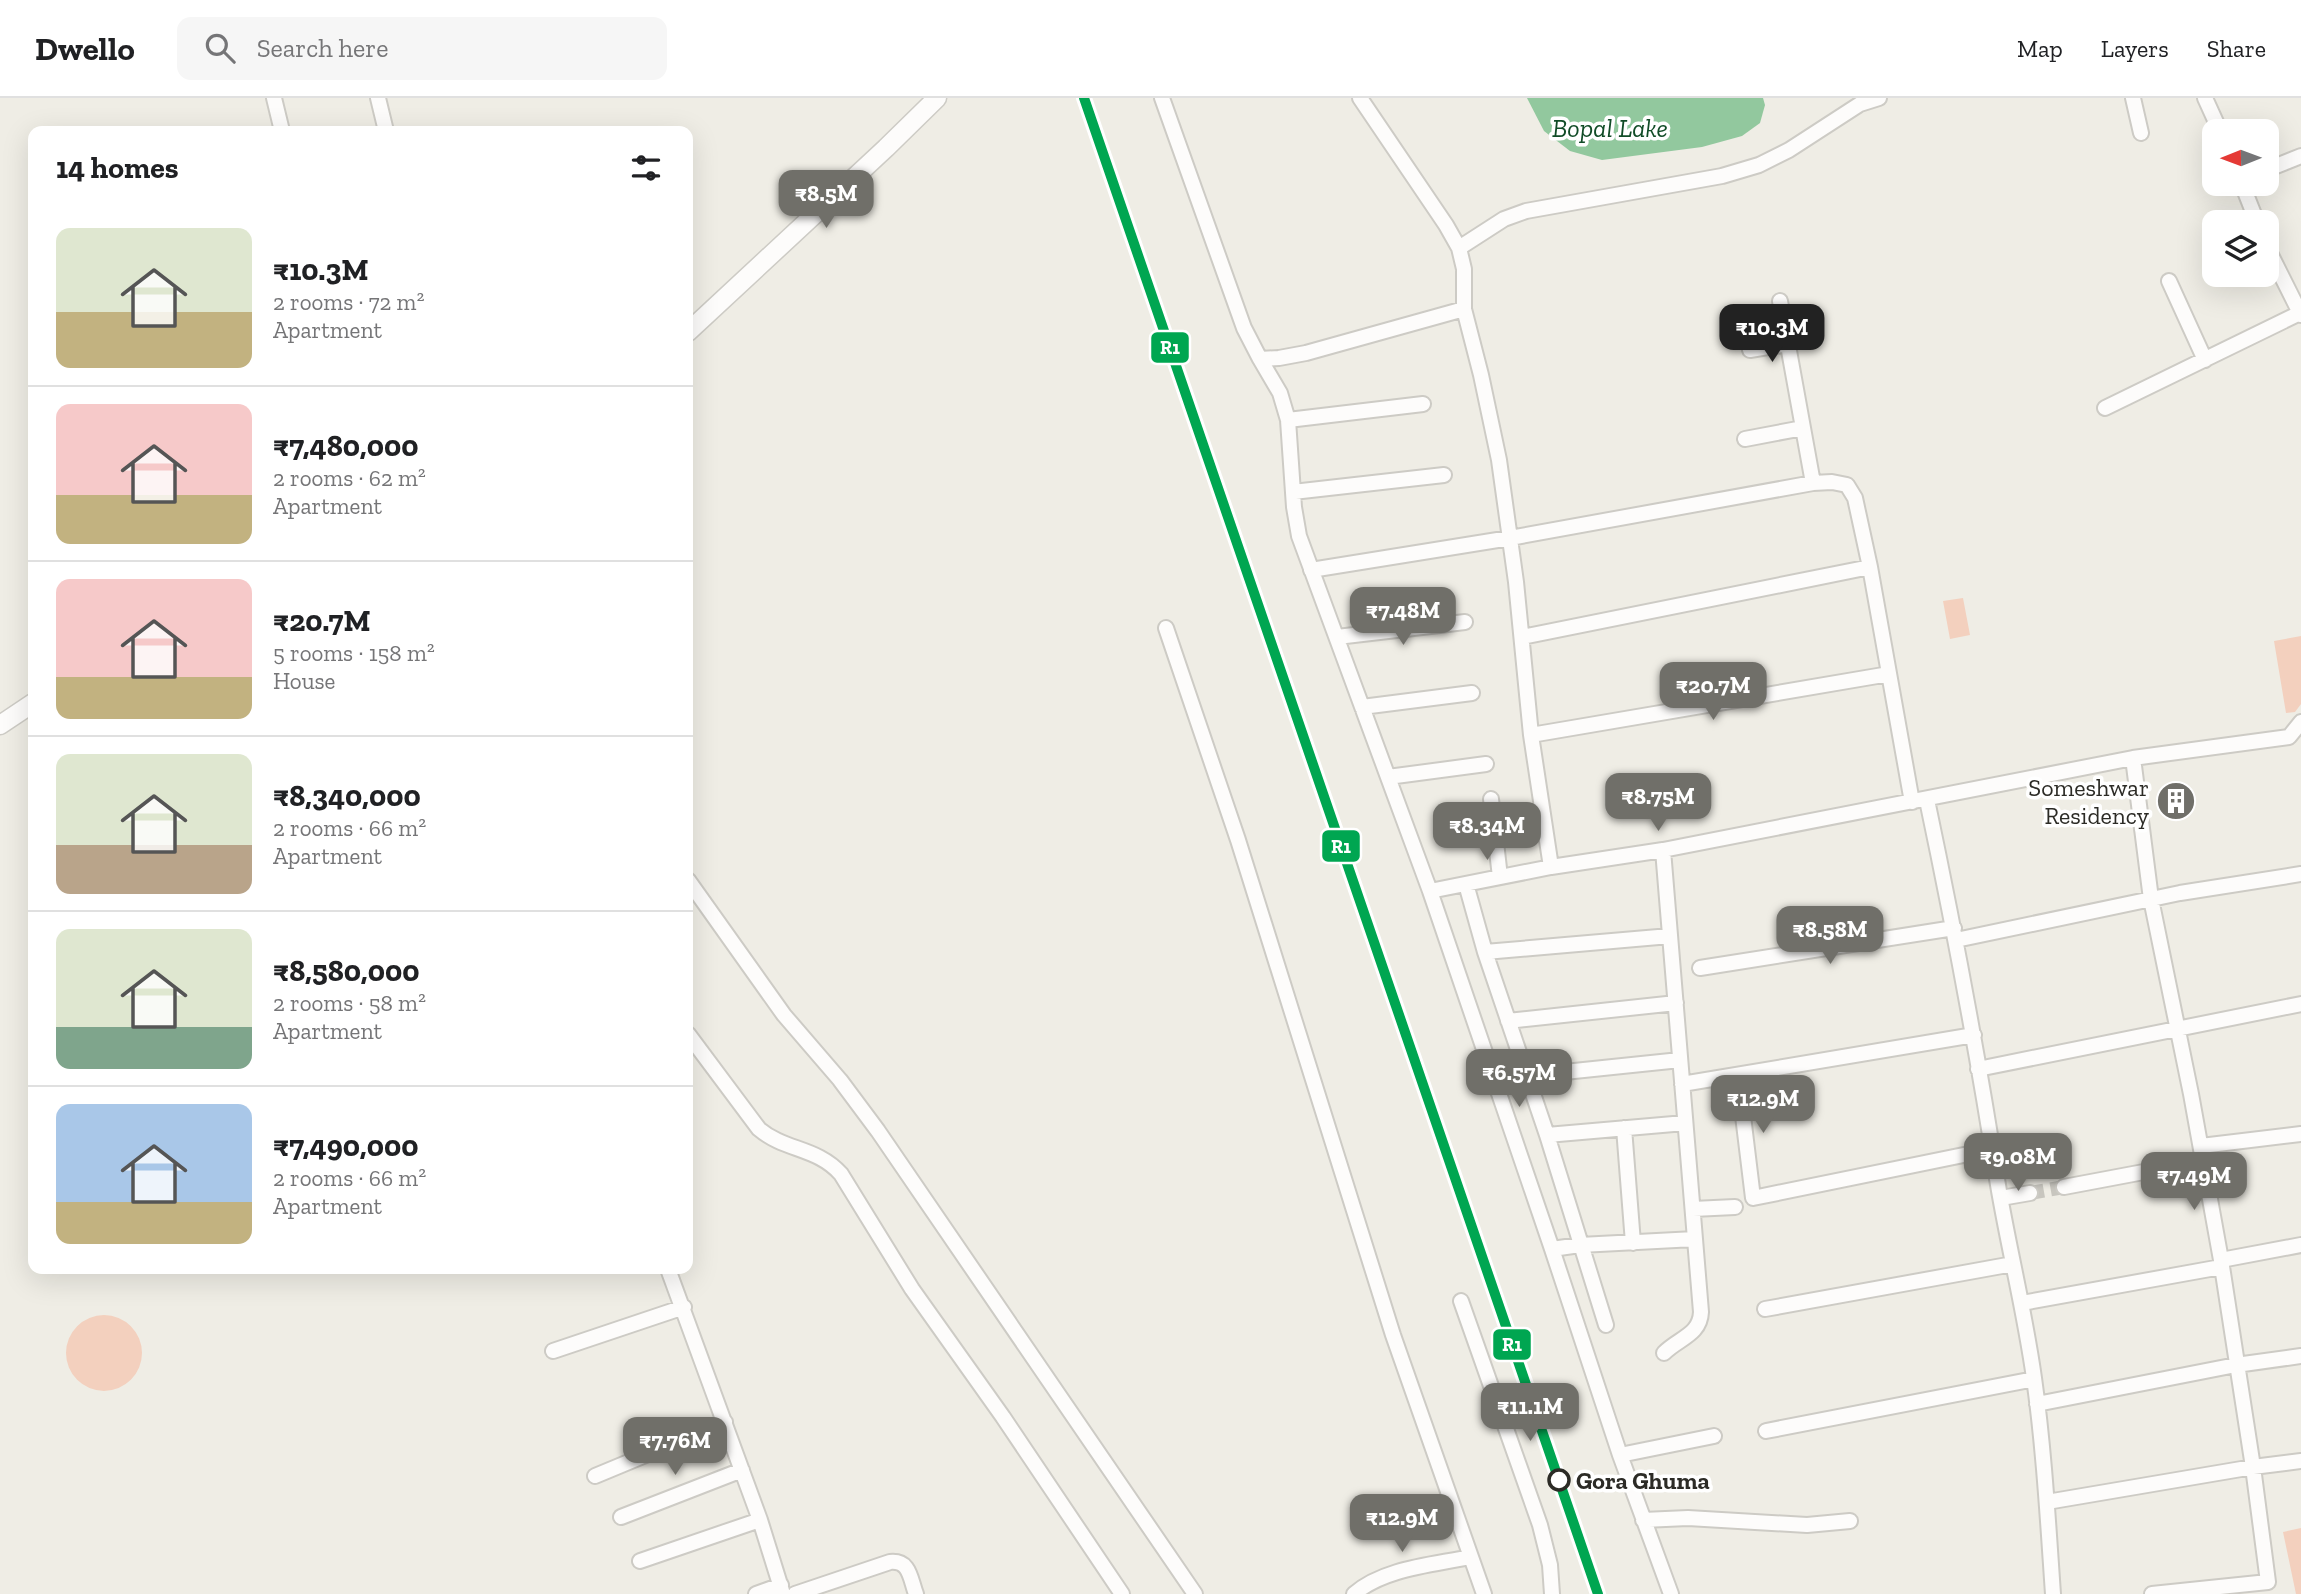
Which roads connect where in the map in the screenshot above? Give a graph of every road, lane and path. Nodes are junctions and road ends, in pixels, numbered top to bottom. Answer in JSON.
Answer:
{"nodes":[{"id":1,"x":274,"y":98,"type":"edge"},
{"id":2,"x":377,"y":98,"type":"edge"},
{"id":3,"x":937,"y":98,"type":"edge"},
{"id":4,"x":1162,"y":98,"type":"edge"},
{"id":5,"x":1360,"y":98,"type":"edge"},
{"id":6,"x":1879,"y":98,"type":"edge"},
{"id":7,"x":2133,"y":98,"type":"edge"},
{"id":8,"x":2205,"y":98,"type":"edge"},
{"id":9,"x":2215,"y":119,"type":"edge"},
{"id":10,"x":281,"y":126,"type":"edge"},
{"id":11,"x":385,"y":126,"type":"edge"},
{"id":12,"x":2141,"y":133,"type":"dead end"},
{"id":13,"x":2301,"y":156,"type":"edge"},
{"id":14,"x":2279,"y":165,"type":"edge"},
{"id":15,"x":1459,"y":248,"type":"junction"},
{"id":16,"x":2279,"y":264,"type":"edge"},
{"id":17,"x":2169,"y":281,"type":"dead end"},
{"id":18,"x":2296,"y":288,"type":"edge"},
{"id":19,"x":1780,"y":300,"type":"dead end"},
{"id":20,"x":1464,"y":309,"type":"junction"},
{"id":21,"x":2301,"y":314,"type":"edge"},
{"id":22,"x":693,"y":327,"type":"edge"},
{"id":23,"x":1788,"y":344,"type":"junction"},
{"id":24,"x":1751,"y":350,"type":"dead end"},
{"id":25,"x":1260,"y":359,"type":"junction"},
{"id":26,"x":2204,"y":360,"type":"junction"},
{"id":27,"x":1423,"y":404,"type":"dead end"},
{"id":28,"x":2105,"y":408,"type":"dead end"},
{"id":29,"x":1289,"y":420,"type":"junction"},
{"id":30,"x":1803,"y":428,"type":"junction"},
{"id":31,"x":1745,"y":439,"type":"dead end"},
{"id":32,"x":1444,"y":475,"type":"dead end"},
{"id":33,"x":1813,"y":483,"type":"junction"},
{"id":34,"x":1293,"y":492,"type":"junction"},
{"id":35,"x":1510,"y":538,"type":"junction"},
{"id":36,"x":1870,"y":567,"type":"junction"},
{"id":37,"x":1311,"y":570,"type":"junction"},
{"id":38,"x":1465,"y":622,"type":"dead end"},
{"id":39,"x":1166,"y":628,"type":"dead end"},
{"id":40,"x":1337,"y":637,"type":"junction"},
{"id":41,"x":1522,"y":637,"type":"junction"},
{"id":42,"x":1889,"y":674,"type":"junction"},
{"id":43,"x":1472,"y":693,"type":"dead end"},
{"id":44,"x":28,"y":707,"type":"edge"},
{"id":45,"x":1362,"y":707,"type":"junction"},
{"id":46,"x":2301,"y":722,"type":"edge"},
{"id":47,"x":0,"y":725,"type":"edge"},
{"id":48,"x":1531,"y":734,"type":"junction"},
{"id":49,"x":2133,"y":758,"type":"junction"},
{"id":50,"x":1486,"y":764,"type":"dead end"},
{"id":51,"x":1388,"y":778,"type":"junction"},
{"id":52,"x":1491,"y":799,"type":"dead end"},
{"id":53,"x":1927,"y":800,"type":"junction"},
{"id":54,"x":1912,"y":802,"type":"junction"},
{"id":55,"x":1663,"y":850,"type":"junction"},
{"id":56,"x":1551,"y":867,"type":"junction"},
{"id":57,"x":2301,"y":874,"type":"edge"},
{"id":58,"x":1500,"y":877,"type":"junction"},
{"id":59,"x":1466,"y":884,"type":"junction"},
{"id":60,"x":693,"y":887,"type":"edge"},
{"id":61,"x":1430,"y":891,"type":"junction"},
{"id":62,"x":2151,"y":899,"type":"junction"},
{"id":63,"x":1955,"y":934,"type":"junction"},
{"id":64,"x":1670,"y":936,"type":"junction"},
{"id":65,"x":1485,"y":952,"type":"junction"},
{"id":66,"x":1700,"y":968,"type":"dead end"},
{"id":67,"x":1676,"y":1003,"type":"junction"},
{"id":68,"x":2301,"y":1004,"type":"edge"},
{"id":69,"x":1508,"y":1021,"type":"junction"},
{"id":70,"x":2177,"y":1029,"type":"junction"},
{"id":71,"x":1974,"y":1035,"type":"junction"},
{"id":72,"x":693,"y":1041,"type":"edge"},
{"id":73,"x":1680,"y":1060,"type":"junction"},
{"id":74,"x":1978,"y":1069,"type":"junction"},
{"id":75,"x":1738,"y":1075,"type":"junction"},
{"id":76,"x":1526,"y":1076,"type":"junction"},
{"id":77,"x":1682,"y":1084,"type":"junction"},
{"id":78,"x":1685,"y":1123,"type":"junction"},
{"id":79,"x":1625,"y":1128,"type":"junction"},
{"id":80,"x":1547,"y":1135,"type":"junction"},
{"id":81,"x":2301,"y":1135,"type":"edge"},
{"id":82,"x":1993,"y":1149,"type":"junction"},
{"id":83,"x":2202,"y":1153,"type":"junction"},
{"id":84,"x":2064,"y":1187,"type":"tunnel mouth"},
{"id":85,"x":2030,"y":1193,"type":"tunnel mouth"},
{"id":86,"x":2001,"y":1198,"type":"junction"},
{"id":87,"x":1735,"y":1207,"type":"dead end"},
{"id":88,"x":1693,"y":1209,"type":"junction"},
{"id":89,"x":1695,"y":1239,"type":"junction"},
{"id":90,"x":1633,"y":1242,"type":"junction"},
{"id":91,"x":1580,"y":1245,"type":"junction"},
{"id":92,"x":2301,"y":1245,"type":"edge"},
{"id":93,"x":1552,"y":1249,"type":"junction"},
{"id":94,"x":2221,"y":1263,"type":"junction"},
{"id":95,"x":2013,"y":1264,"type":"junction"},
{"id":96,"x":670,"y":1274,"type":"edge"},
{"id":97,"x":1461,"y":1301,"type":"dead end"},
{"id":98,"x":2022,"y":1303,"type":"junction"},
{"id":99,"x":684,"y":1307,"type":"junction"},
{"id":100,"x":1765,"y":1309,"type":"dead end"},
{"id":101,"x":1606,"y":1325,"type":"dead end"},
{"id":102,"x":553,"y":1351,"type":"dead end"},
{"id":103,"x":1664,"y":1353,"type":"dead end"},
{"id":104,"x":2301,"y":1356,"type":"edge"},
{"id":105,"x":2236,"y":1365,"type":"junction"},
{"id":106,"x":2034,"y":1379,"type":"junction"},
{"id":107,"x":2037,"y":1404,"type":"junction"},
{"id":108,"x":725,"y":1422,"type":"junction"},
{"id":109,"x":1766,"y":1431,"type":"dead end"},
{"id":110,"x":1714,"y":1436,"type":"dead end"},
{"id":111,"x":1620,"y":1455,"type":"junction"},
{"id":112,"x":2301,"y":1461,"type":"edge"},
{"id":113,"x":2253,"y":1467,"type":"junction"},
{"id":114,"x":742,"y":1470,"type":"junction"},
{"id":115,"x":596,"y":1476,"type":"dead end"},
{"id":116,"x":2047,"y":1502,"type":"junction"},
{"id":117,"x":621,"y":1517,"type":"dead end"},
{"id":118,"x":760,"y":1520,"type":"junction"},
{"id":119,"x":1643,"y":1520,"type":"junction"},
{"id":120,"x":1850,"y":1521,"type":"dead end"},
{"id":121,"x":1470,"y":1557,"type":"junction"},
{"id":122,"x":640,"y":1561,"type":"dead end"},
{"id":123,"x":2269,"y":1588,"type":"edge"},
{"id":124,"x":782,"y":1590,"type":"edge"},
{"id":125,"x":756,"y":1594,"type":"edge"},
{"id":126,"x":795,"y":1594,"type":"edge"},
{"id":127,"x":916,"y":1594,"type":"edge"},
{"id":128,"x":1122,"y":1594,"type":"edge"},
{"id":129,"x":1195,"y":1594,"type":"edge"},
{"id":130,"x":1354,"y":1594,"type":"edge"},
{"id":131,"x":1483,"y":1594,"type":"edge"},
{"id":132,"x":1552,"y":1594,"type":"edge"},
{"id":133,"x":1671,"y":1594,"type":"edge"},
{"id":134,"x":2053,"y":1594,"type":"edge"},
{"id":135,"x":2152,"y":1594,"type":"edge"}],
"edges":[{"from":1,"to":10,"type":"street"},
{"from":2,"to":11,"type":"street"},
{"from":3,"to":22,"type":"street"},
{"from":4,"to":25,"type":"street"},
{"from":5,"to":15,"type":"street"},
{"from":6,"to":15,"type":"street"},
{"from":7,"to":12,"type":"street"},
{"from":8,"to":9,"type":"street"},
{"from":13,"to":14,"type":"street"},
{"from":15,"to":20,"type":"street"},
{"from":16,"to":18,"type":"street"},
{"from":17,"to":26,"type":"street"},
{"from":18,"to":21,"type":"street"},
{"from":19,"to":23,"type":"street"},
{"from":20,"to":25,"type":"street"},
{"from":20,"to":35,"type":"street"},
{"from":21,"to":26,"type":"street"},
{"from":23,"to":24,"type":"street"},
{"from":23,"to":30,"type":"street"},
{"from":25,"to":29,"type":"street"},
{"from":26,"to":28,"type":"street"},
{"from":27,"to":29,"type":"street"},
{"from":29,"to":34,"type":"street"},
{"from":30,"to":31,"type":"street"},
{"from":30,"to":33,"type":"street"},
{"from":32,"to":34,"type":"street"},
{"from":33,"to":35,"type":"street"},
{"from":33,"to":36,"type":"street"},
{"from":34,"to":37,"type":"street"},
{"from":35,"to":37,"type":"street"},
{"from":35,"to":41,"type":"street"},
{"from":36,"to":41,"type":"street"},
{"from":36,"to":42,"type":"street"},
{"from":37,"to":40,"type":"street"},
{"from":38,"to":40,"type":"street"},
{"from":39,"to":121,"type":"street"},
{"from":40,"to":45,"type":"street"},
{"from":41,"to":48,"type":"street"},
{"from":42,"to":48,"type":"street"},
{"from":42,"to":54,"type":"street"},
{"from":43,"to":45,"type":"street"},
{"from":44,"to":47,"type":"street"},
{"from":45,"to":51,"type":"street"},
{"from":46,"to":49,"type":"street"},
{"from":48,"to":56,"type":"street"},
{"from":49,"to":53,"type":"street"},
{"from":49,"to":62,"type":"street"},
{"from":50,"to":51,"type":"street"},
{"from":51,"to":61,"type":"street"},
{"from":52,"to":58,"type":"street"},
{"from":53,"to":54,"type":"street"},
{"from":53,"to":63,"type":"street"},
{"from":54,"to":55,"type":"street"},
{"from":55,"to":56,"type":"street"},
{"from":55,"to":64,"type":"street"},
{"from":56,"to":58,"type":"street"},
{"from":57,"to":62,"type":"street"},
{"from":58,"to":59,"type":"street"},
{"from":59,"to":61,"type":"street"},
{"from":59,"to":65,"type":"street"},
{"from":60,"to":129,"type":"street"},
{"from":61,"to":93,"type":"street"},
{"from":62,"to":63,"type":"street"},
{"from":62,"to":70,"type":"street"},
{"from":63,"to":66,"type":"street"},
{"from":63,"to":71,"type":"street"},
{"from":64,"to":65,"type":"street"},
{"from":64,"to":67,"type":"street"},
{"from":65,"to":69,"type":"street"},
{"from":67,"to":69,"type":"street"},
{"from":67,"to":73,"type":"street"},
{"from":68,"to":70,"type":"street"},
{"from":69,"to":76,"type":"street"},
{"from":70,"to":74,"type":"street"},
{"from":70,"to":83,"type":"street"},
{"from":71,"to":74,"type":"street"},
{"from":71,"to":75,"type":"street"},
{"from":72,"to":128,"type":"street"},
{"from":73,"to":76,"type":"street"},
{"from":73,"to":77,"type":"street"},
{"from":74,"to":82,"type":"street"},
{"from":75,"to":77,"type":"street"},
{"from":75,"to":82,"type":"street"},
{"from":76,"to":80,"type":"street"},
{"from":77,"to":78,"type":"street"},
{"from":78,"to":79,"type":"street"},
{"from":78,"to":88,"type":"street"},
{"from":79,"to":80,"type":"street"},
{"from":79,"to":90,"type":"street"},
{"from":80,"to":91,"type":"street"},
{"from":81,"to":83,"type":"street"},
{"from":82,"to":86,"type":"street"},
{"from":83,"to":84,"type":"street"},
{"from":83,"to":94,"type":"street"},
{"from":85,"to":86,"type":"street"},
{"from":86,"to":95,"type":"street"},
{"from":87,"to":88,"type":"street"},
{"from":88,"to":89,"type":"street"},
{"from":89,"to":90,"type":"street"},
{"from":89,"to":103,"type":"street"},
{"from":90,"to":91,"type":"street"},
{"from":91,"to":93,"type":"street"},
{"from":91,"to":101,"type":"street"},
{"from":92,"to":94,"type":"street"},
{"from":93,"to":111,"type":"street"},
{"from":94,"to":98,"type":"street"},
{"from":94,"to":105,"type":"street"},
{"from":95,"to":98,"type":"street"},
{"from":95,"to":100,"type":"street"},
{"from":96,"to":99,"type":"street"},
{"from":97,"to":132,"type":"street"},
{"from":98,"to":106,"type":"street"},
{"from":99,"to":102,"type":"street"},
{"from":99,"to":108,"type":"street"},
{"from":104,"to":105,"type":"street"},
{"from":105,"to":107,"type":"street"},
{"from":105,"to":113,"type":"street"},
{"from":106,"to":107,"type":"street"},
{"from":106,"to":109,"type":"street"},
{"from":107,"to":116,"type":"street"},
{"from":108,"to":114,"type":"street"},
{"from":108,"to":115,"type":"street"},
{"from":110,"to":111,"type":"street"},
{"from":111,"to":119,"type":"street"},
{"from":112,"to":113,"type":"street"},
{"from":113,"to":116,"type":"street"},
{"from":113,"to":123,"type":"street"},
{"from":114,"to":117,"type":"street"},
{"from":114,"to":118,"type":"street"},
{"from":116,"to":134,"type":"street"},
{"from":118,"to":122,"type":"street"},
{"from":118,"to":124,"type":"street"},
{"from":119,"to":120,"type":"street"},
{"from":119,"to":133,"type":"street"},
{"from":121,"to":130,"type":"street"},
{"from":121,"to":131,"type":"street"},
{"from":123,"to":135,"type":"street"},
{"from":124,"to":125,"type":"street"},
{"from":126,"to":127,"type":"street"}]}
